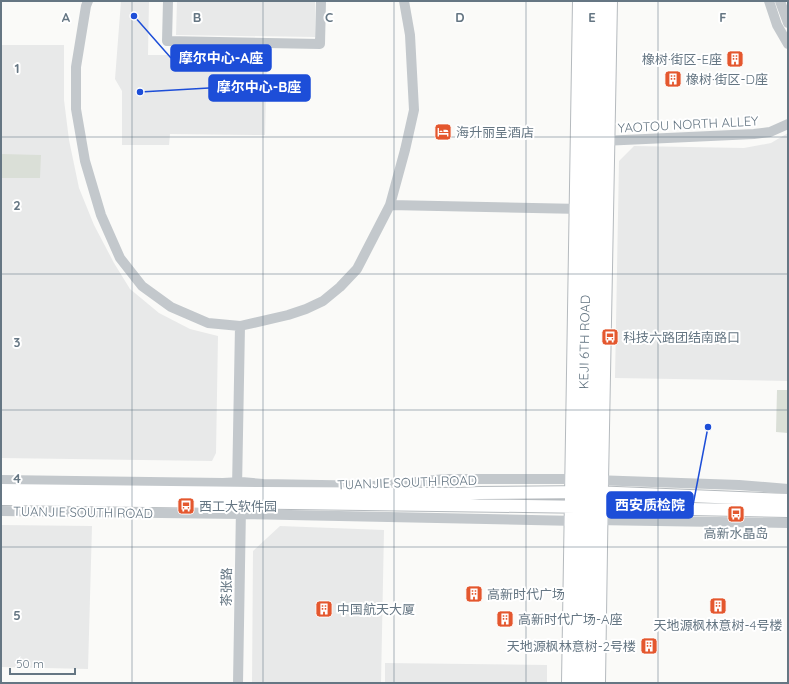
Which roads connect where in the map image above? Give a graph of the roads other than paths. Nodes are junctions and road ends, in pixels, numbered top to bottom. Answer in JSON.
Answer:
{"nodes":[{"id":1,"x":88,"y":1,"type":"edge"},
{"id":2,"x":168,"y":1,"type":"edge"},
{"id":3,"x":321,"y":1,"type":"edge"},
{"id":4,"x":404,"y":1,"type":"edge"},
{"id":5,"x":580,"y":1,"type":"edge"},
{"id":6,"x":590,"y":1,"type":"edge"},
{"id":7,"x":600,"y":1,"type":"edge"},
{"id":8,"x":611,"y":1,"type":"edge"},
{"id":9,"x":770,"y":1,"type":"edge"},
{"id":10,"x":780,"y":1,"type":"edge"},
{"id":11,"x":788,"y":24,"type":"edge"},
{"id":12,"x":788,"y":44,"type":"edge"},
{"id":13,"x":788,"y":124,"type":"edge"},
{"id":14,"x":598,"y":141,"type":"junction"},
{"id":15,"x":390,"y":205,"type":"junction"},
{"id":16,"x":586,"y":209,"type":"junction"},
{"id":17,"x":240,"y":326,"type":"junction"},
{"id":18,"x":1,"y":480,"type":"edge"},
{"id":19,"x":586,"y":486,"type":"junction"},
{"id":20,"x":788,"y":489,"type":"edge"},
{"id":21,"x":1,"y":490,"type":"edge"},
{"id":22,"x":1,"y":498,"type":"edge"},
{"id":23,"x":239,"y":498,"type":"junction"},
{"id":24,"x":788,"y":500,"type":"edge"},
{"id":25,"x":586,"y":507,"type":"junction"},
{"id":26,"x":1,"y":511,"type":"edge"},
{"id":27,"x":788,"y":511,"type":"edge"},
{"id":28,"x":586,"y":520,"type":"junction"},
{"id":29,"x":788,"y":523,"type":"edge"},
{"id":30,"x":238,"y":683,"type":"edge"},
{"id":31,"x":568,"y":683,"type":"edge"},
{"id":32,"x":578,"y":683,"type":"edge"},
{"id":33,"x":588,"y":683,"type":"edge"},
{"id":34,"x":599,"y":683,"type":"edge"}],
"edges":[{"from":1,"to":17,"type":"street"},
{"from":2,"to":3,"type":"street"},
{"from":4,"to":15,"type":"street"},
{"from":5,"to":16,"type":"main road"},
{"from":6,"to":14,"type":"main road","name":"KEJI 6TH ROAD"},
{"from":7,"to":14,"type":"main road","name":"KEJI 6TH ROAD"},
{"from":8,"to":14,"type":"main road"},
{"from":9,"to":12,"type":"street"},
{"from":10,"to":11,"type":"street"},
{"from":13,"to":14,"type":"street","name":"YAOTOU NORTH ALLEY"},
{"from":14,"to":16,"type":"main road","name":"KEJI 6TH ROAD"},
{"from":14,"to":19,"type":"main road"},
{"from":15,"to":16,"type":"street"},
{"from":15,"to":17,"type":"street"},
{"from":16,"to":19,"type":"main road","name":"KEJI 6TH ROAD"},
{"from":16,"to":19,"type":"main road"},
{"from":17,"to":23,"type":"street","name":"茶张路"},
{"from":18,"to":23,"type":"street","name":"TUANJIE SOUTH ROAD"},
{"from":19,"to":20,"type":"street","name":"TUANJIE SOUTH ROAD"},
{"from":19,"to":23,"type":"main road","name":"TUANJIE SOUTH ROAD"},
{"from":19,"to":24,"type":"main road","name":"TUANJIE SOUTH ROAD"},
{"from":19,"to":25,"type":"main road","name":"KEJI 6TH ROAD"},
{"from":19,"to":25,"type":"main road"},
{"from":21,"to":23,"type":"main road","name":"TUANJIE SOUTH ROAD"},
{"from":22,"to":23,"type":"main road","name":"TUANJIE SOUTH ROAD"},
{"from":23,"to":25,"type":"main road","name":"TUANJIE SOUTH ROAD"},
{"from":23,"to":26,"type":"street","name":"TUANJIE SOUTH ROAD"},
{"from":23,"to":28,"type":"street","name":"TUANJIE SOUTH ROAD"},
{"from":23,"to":30,"type":"street","name":"茶张路"},
{"from":25,"to":27,"type":"main road","name":"TUANJIE SOUTH ROAD"},
{"from":25,"to":28,"type":"main road","name":"KEJI 6TH ROAD"},
{"from":25,"to":28,"type":"main road"},
{"from":28,"to":29,"type":"street","name":"TUANJIE SOUTH ROAD"},
{"from":28,"to":31,"type":"main road"},
{"from":28,"to":32,"type":"main road","name":"KEJI 6TH ROAD"},
{"from":28,"to":33,"type":"main road","name":"KEJI 6TH ROAD"},
{"from":28,"to":34,"type":"main road"}]}
